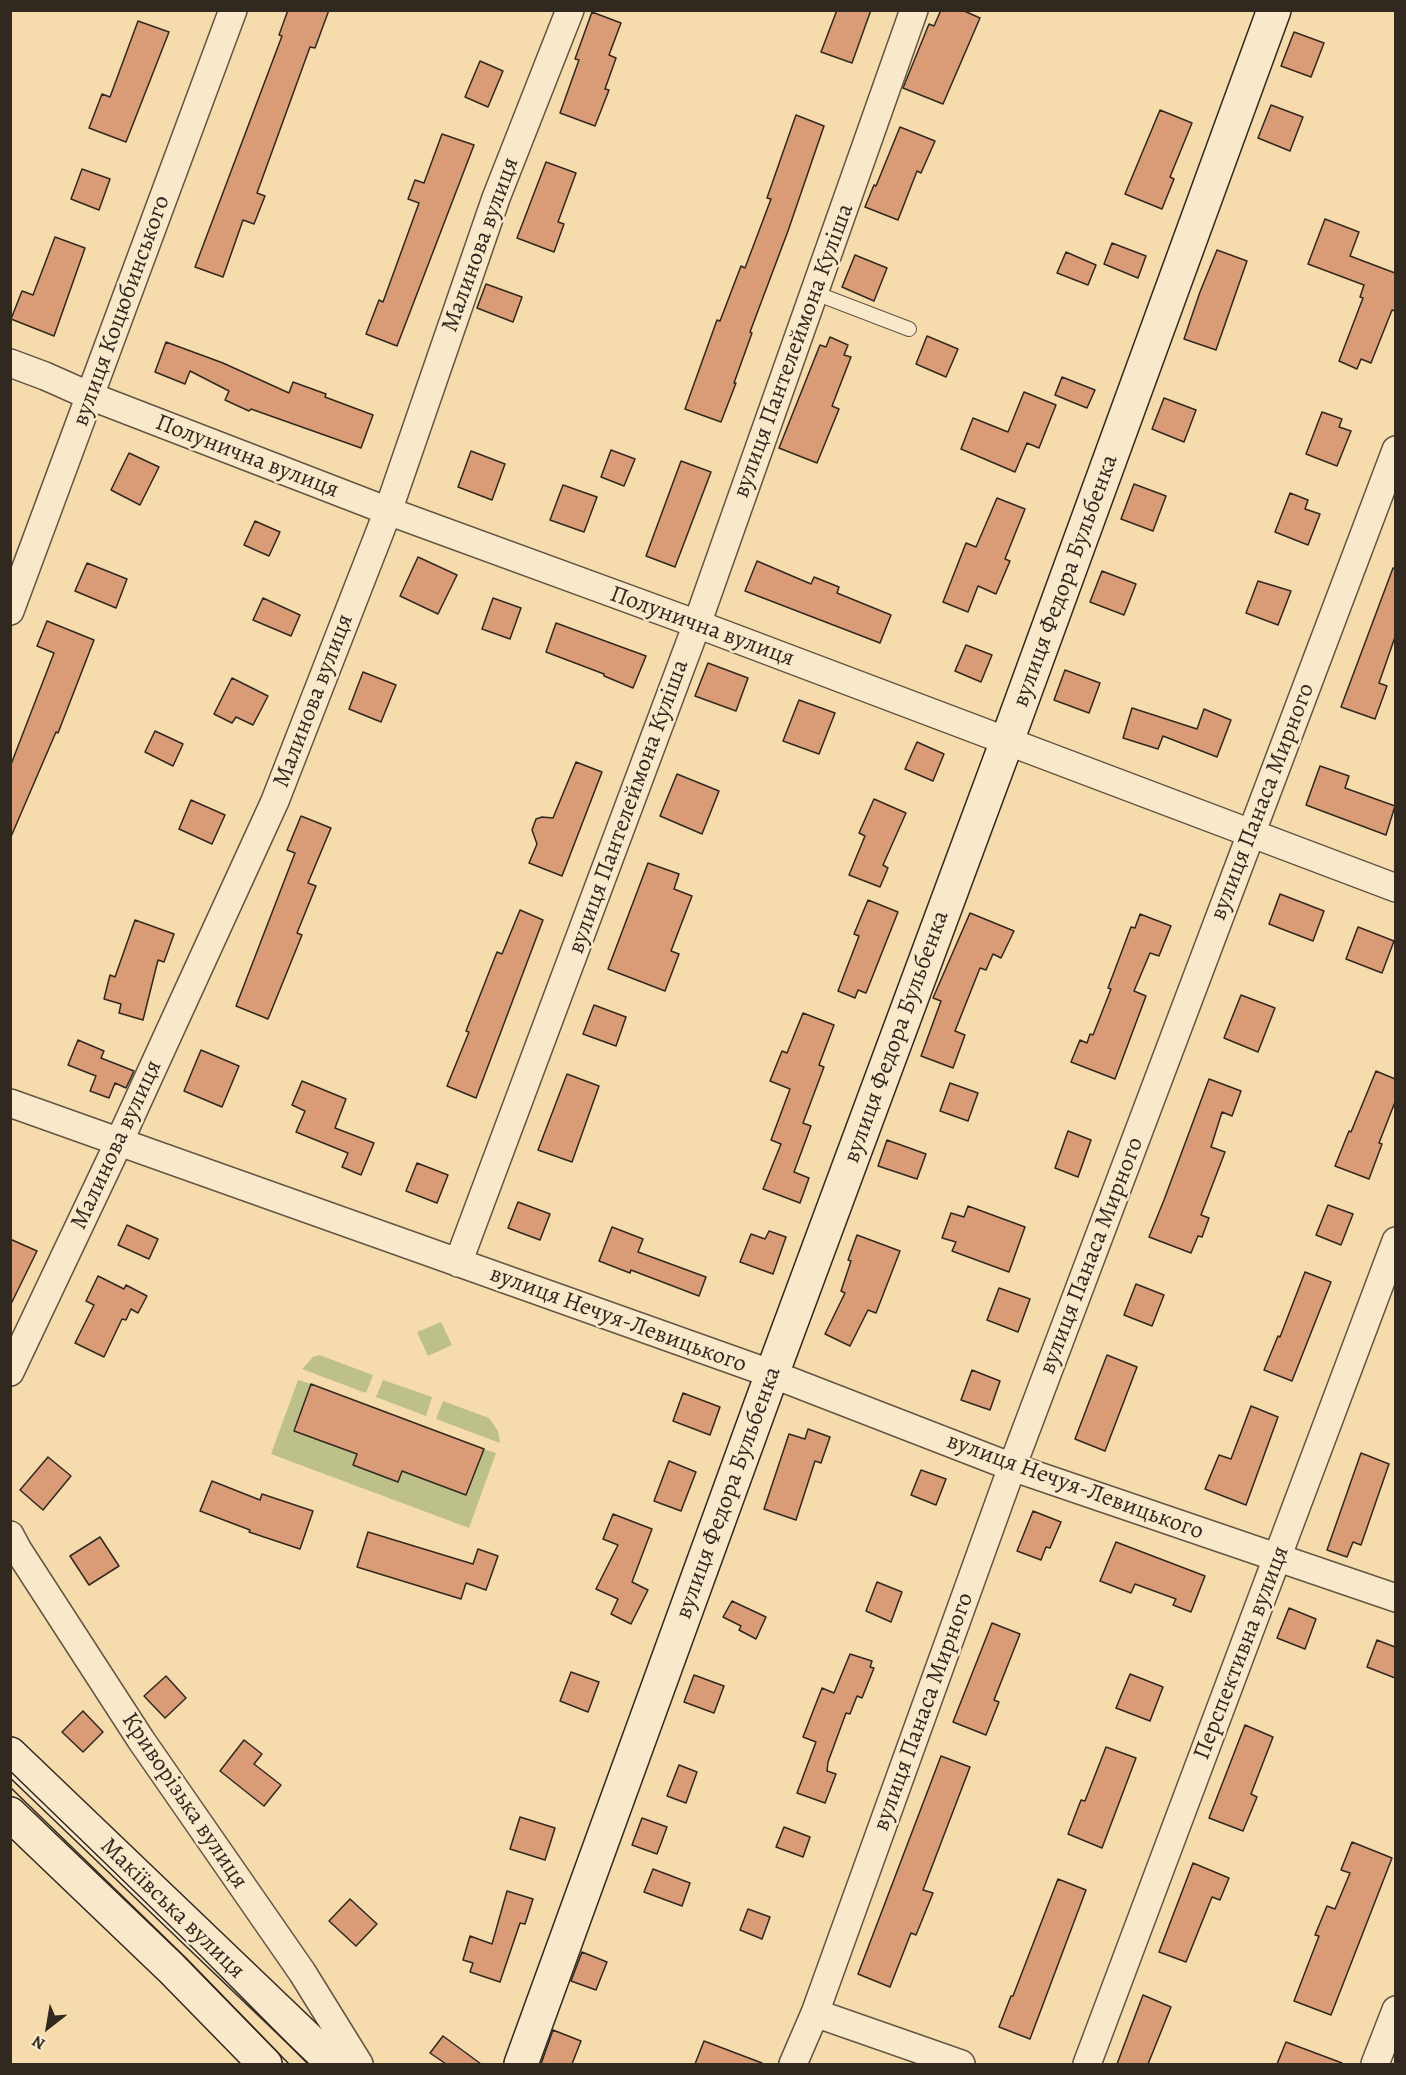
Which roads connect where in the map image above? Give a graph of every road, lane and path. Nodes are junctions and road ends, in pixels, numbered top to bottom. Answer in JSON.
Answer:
{"nodes":[{"id":1,"x":233,"y":10,"type":"edge"},
{"id":2,"x":570,"y":10,"type":"edge"},
{"id":3,"x":914,"y":10,"type":"edge"},
{"id":4,"x":1275,"y":10,"type":"edge"},
{"id":5,"x":815,"y":292,"type":"junction"},
{"id":6,"x":909,"y":329,"type":"dead end"},
{"id":7,"x":10,"y":363,"type":"edge"},
{"id":8,"x":90,"y":396,"type":"junction"},
{"id":9,"x":1395,"y":450,"type":"edge"},
{"id":10,"x":388,"y":511,"type":"junction"},
{"id":11,"x":10,"y":611,"type":"edge"},
{"id":12,"x":697,"y":624,"type":"junction"},
{"id":13,"x":1007,"y":741,"type":"junction"},
{"id":14,"x":1251,"y":833,"type":"junction"},
{"id":15,"x":1395,"y":888,"type":"edge"},
{"id":16,"x":10,"y":1103,"type":"edge"},
{"id":17,"x":119,"y":1142,"type":"junction"},
{"id":18,"x":1395,"y":1241,"type":"edge"},
{"id":19,"x":458,"y":1263,"type":"junction"},
{"id":20,"x":10,"y":1372,"type":"edge"},
{"id":21,"x":772,"y":1374,"type":"junction"},
{"id":22,"x":1012,"y":1467,"type":"junction"},
{"id":23,"x":10,"y":1535,"type":"edge"},
{"id":24,"x":1278,"y":1558,"type":"junction"},
{"id":25,"x":1395,"y":1598,"type":"edge"},
{"id":26,"x":10,"y":1754,"type":"edge"},
{"id":27,"x":10,"y":1814,"type":"edge"},
{"id":28,"x":1395,"y":2010,"type":"edge"},
{"id":29,"x":815,"y":2013,"type":"junction"},
{"id":30,"x":265,"y":2064,"type":"edge"},
{"id":31,"x":334,"y":2064,"type":"edge"},
{"id":32,"x":359,"y":2064,"type":"edge"},
{"id":33,"x":521,"y":2064,"type":"edge"},
{"id":34,"x":794,"y":2064,"type":"edge"},
{"id":35,"x":961,"y":2064,"type":"edge"},
{"id":36,"x":1087,"y":2064,"type":"edge"},
{"id":37,"x":1375,"y":2064,"type":"edge"}],
"edges":[{"from":1,"to":8,"type":"street","name":"вулиця Коцюбинського"},
{"from":2,"to":10,"type":"street","name":"Малинова вулиця"},
{"from":3,"to":5,"type":"street","name":"вулиця Пантелеймона Куліша"},
{"from":4,"to":13,"type":"street","name":"вулиця Федора Бульбенка"},
{"from":5,"to":6,"type":"lane"},
{"from":5,"to":12,"type":"street","name":"вулиця Пантелеймона Куліша"},
{"from":7,"to":8,"type":"street","name":"Полунична вулиця"},
{"from":8,"to":10,"type":"street","name":"Полунична вулиця"},
{"from":8,"to":11,"type":"street","name":"вулиця Коцюбинського"},
{"from":9,"to":14,"type":"street","name":"вулиця Панаса Мирного"},
{"from":10,"to":12,"type":"street","name":"Полунична вулиця"},
{"from":10,"to":17,"type":"street","name":"Малинова вулиця"},
{"from":12,"to":13,"type":"street","name":"Полунична вулиця"},
{"from":12,"to":19,"type":"street","name":"вулиця Пантелеймона Куліша"},
{"from":13,"to":14,"type":"street","name":"Полунична вулиця"},
{"from":13,"to":21,"type":"street","name":"вулиця Федора Бульбенка"},
{"from":14,"to":15,"type":"street","name":"Полунична вулиця"},
{"from":14,"to":22,"type":"street","name":"вулиця Панаса Мирного"},
{"from":16,"to":17,"type":"street","name":"вулиця Нечуя-Левицького"},
{"from":17,"to":19,"type":"street","name":"вулиця Нечуя-Левицького"},
{"from":17,"to":20,"type":"street","name":"Малинова вулиця"},
{"from":18,"to":24,"type":"street","name":"Перспективна вулиця"},
{"from":19,"to":21,"type":"street","name":"вулиця Нечуя-Левицького"},
{"from":21,"to":22,"type":"street","name":"вулиця Нечуя-Левицького"},
{"from":21,"to":33,"type":"street","name":"вулиця Федора Бульбенка"},
{"from":22,"to":24,"type":"street","name":"вулиця Нечуя-Левицького"},
{"from":22,"to":29,"type":"street","name":"вулиця Панаса Мирного"},
{"from":23,"to":32,"type":"street","name":"Криворізька вулиця"},
{"from":24,"to":25,"type":"street","name":"вулиця Нечуя-Левицького"},
{"from":24,"to":36,"type":"street","name":"Перспективна вулиця"},
{"from":26,"to":31,"type":"street","name":"Макіївська вулиця"},
{"from":27,"to":30,"type":"street","name":"Макіївська вулиця"},
{"from":28,"to":37,"type":"street"},
{"from":29,"to":34,"type":"street","name":"вулиця Панаса Мирного"},
{"from":29,"to":35,"type":"street"}]}
